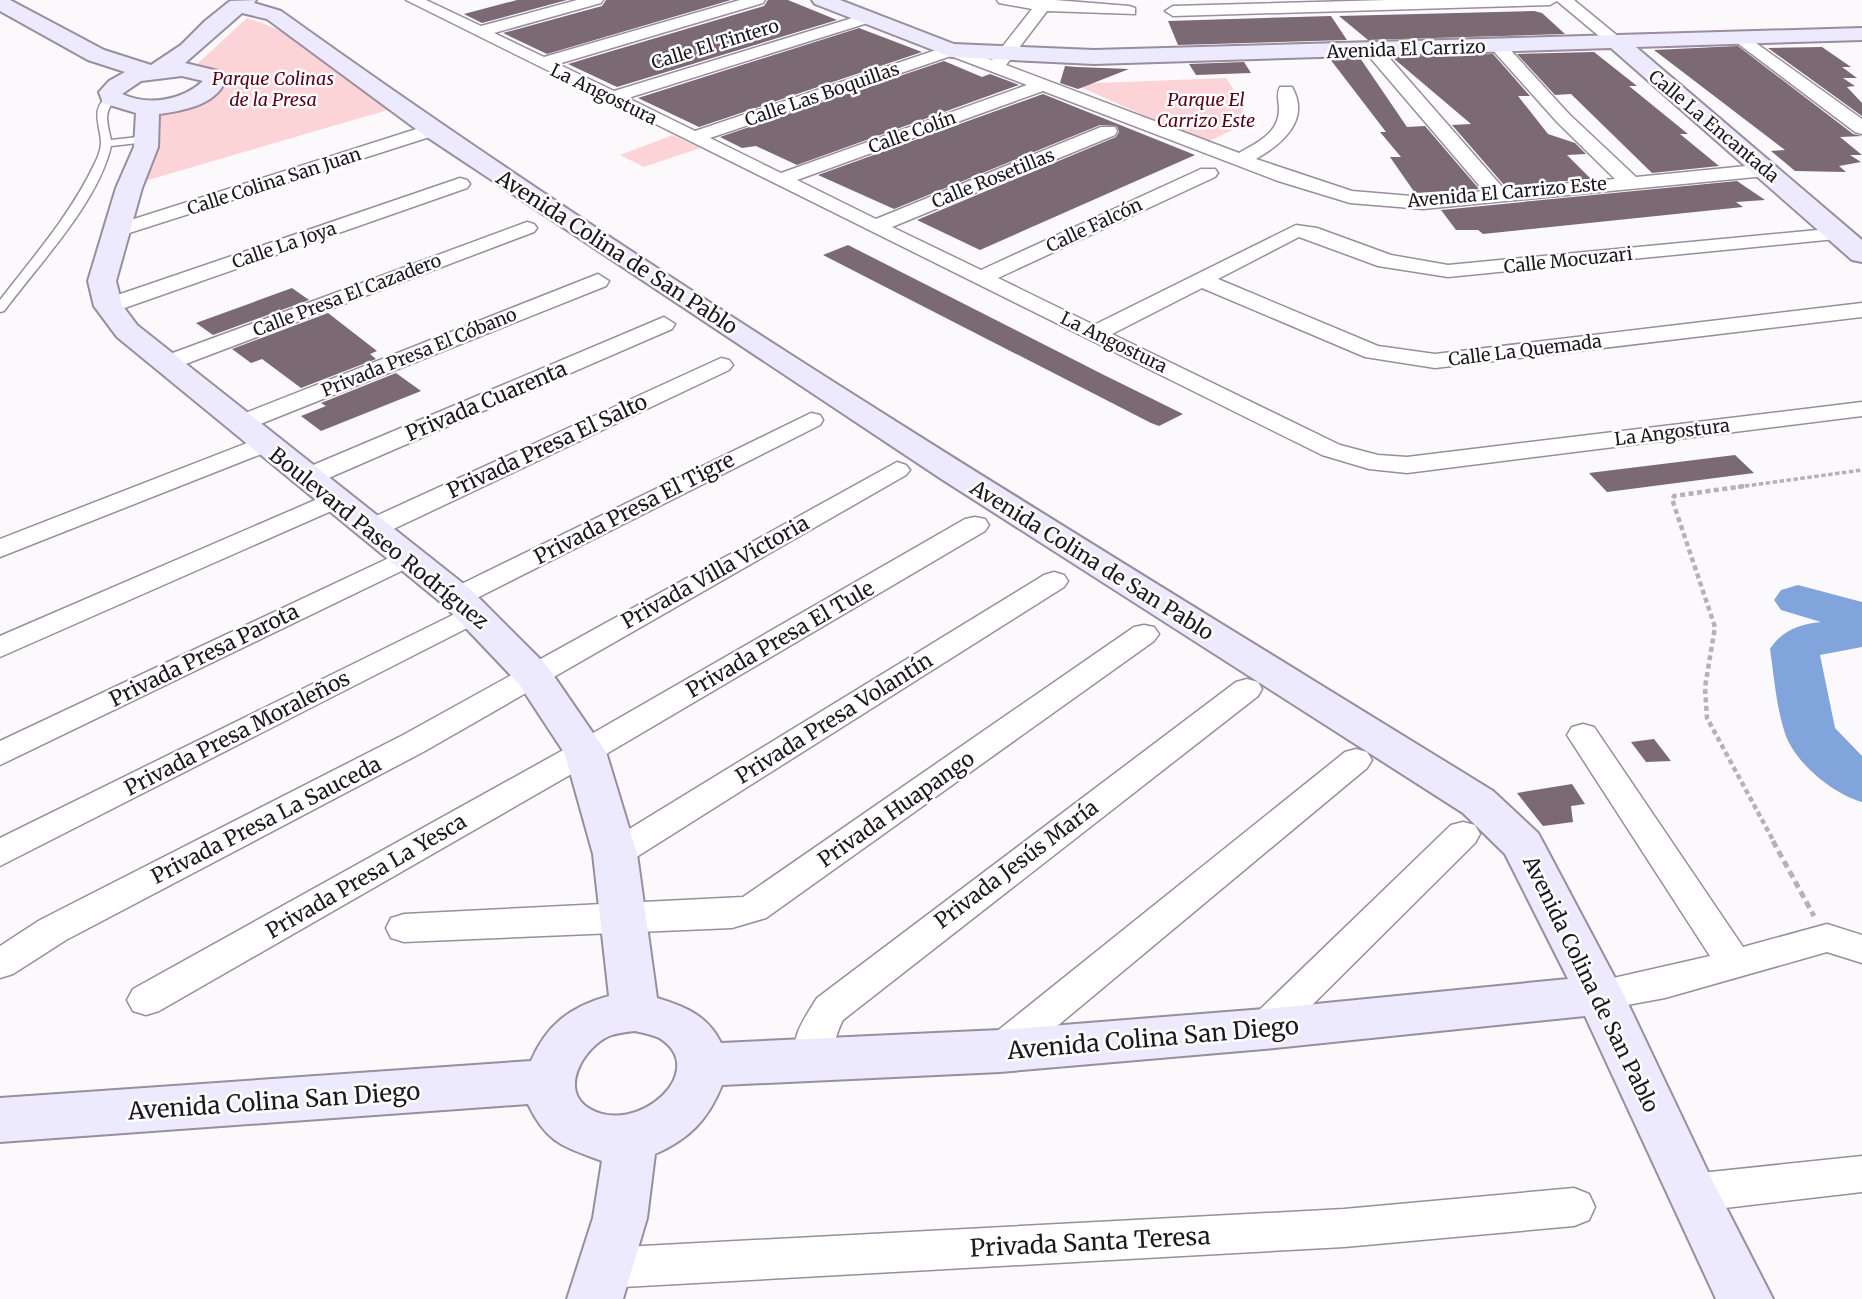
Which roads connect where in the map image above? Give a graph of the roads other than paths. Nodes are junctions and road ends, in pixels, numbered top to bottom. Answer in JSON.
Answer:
{"nodes":[{"id":1,"x":595,"y":0,"type":"edge"},
{"id":2,"x":757,"y":0,"type":"edge"},
{"id":3,"x":822,"y":0,"type":"edge"},
{"id":4,"x":1005,"y":0,"type":"edge"},
{"id":5,"x":1550,"y":0,"type":"edge"},
{"id":6,"x":1564,"y":0,"type":"edge"},
{"id":7,"x":421,"y":1,"type":"edge"},
{"id":8,"x":249,"y":3,"type":"edge"},
{"id":9,"x":1044,"y":3,"type":"edge"},
{"id":10,"x":1,"y":5,"type":"edge"},
{"id":11,"x":1129,"y":10,"type":"dead end"},
{"id":12,"x":1173,"y":11,"type":"dead end"},
{"id":13,"x":868,"y":18,"type":"junction"},
{"id":14,"x":480,"y":32,"type":"junction"},
{"id":15,"x":1860,"y":35,"type":"edge"},
{"id":16,"x":1742,"y":38,"type":"junction"},
{"id":17,"x":1617,"y":42,"type":"junction"},
{"id":18,"x":1496,"y":46,"type":"junction"},
{"id":19,"x":951,"y":50,"type":"junction"},
{"id":20,"x":1373,"y":50,"type":"junction"},
{"id":21,"x":96,"y":55,"type":"junction"},
{"id":22,"x":1000,"y":60,"type":"junction"},
{"id":23,"x":541,"y":62,"type":"junction"},
{"id":24,"x":190,"y":70,"type":"junction"},
{"id":25,"x":1043,"y":85,"type":"junction"},
{"id":26,"x":115,"y":91,"type":"junction"},
{"id":27,"x":1286,"y":91,"type":"dead end"},
{"id":28,"x":150,"y":97,"type":"junction"},
{"id":29,"x":614,"y":97,"type":"junction"},
{"id":30,"x":1862,"y":128,"type":"edge"},
{"id":31,"x":432,"y":130,"type":"junction"},
{"id":32,"x":1108,"y":131,"type":"dead end"},
{"id":33,"x":693,"y":138,"type":"junction"},
{"id":34,"x":106,"y":144,"type":"junction"},
{"id":35,"x":1241,"y":160,"type":"junction"},
{"id":36,"x":1766,"y":170,"type":"junction"},
{"id":37,"x":1208,"y":173,"type":"dead end"},
{"id":38,"x":782,"y":179,"type":"junction"},
{"id":39,"x":1629,"y":181,"type":"junction"},
{"id":40,"x":460,"y":184,"type":"dead end"},
{"id":41,"x":1498,"y":195,"type":"junction"},
{"id":42,"x":878,"y":225,"type":"junction"},
{"id":43,"x":527,"y":228,"type":"dead end"},
{"id":44,"x":116,"y":231,"type":"junction"},
{"id":45,"x":1839,"y":234,"type":"junction"},
{"id":46,"x":1862,"y":254,"type":"edge"},
{"id":47,"x":980,"y":278,"type":"junction"},
{"id":48,"x":1202,"y":280,"type":"junction"},
{"id":49,"x":598,"y":281,"type":"dead end"},
{"id":50,"x":108,"y":306,"type":"junction"},
{"id":51,"x":0,"y":308,"type":"edge"},
{"id":52,"x":1862,"y":310,"type":"edge"},
{"id":53,"x":664,"y":324,"type":"dead end"},
{"id":54,"x":1096,"y":333,"type":"junction"},
{"id":55,"x":167,"y":363,"type":"junction"},
{"id":56,"x":721,"y":365,"type":"dead end"},
{"id":57,"x":1862,"y":409,"type":"edge"},
{"id":58,"x":811,"y":420,"type":"dead end"},
{"id":59,"x":252,"y":434,"type":"junction"},
{"id":60,"x":897,"y":470,"type":"dead end"},
{"id":61,"x":307,"y":478,"type":"junction"},
{"id":62,"x":336,"y":499,"type":"junction"},
{"id":63,"x":975,"y":525,"type":"dead end"},
{"id":64,"x":373,"y":528,"type":"junction"},
{"id":65,"x":0,"y":549,"type":"edge"},
{"id":66,"x":408,"y":557,"type":"junction"},
{"id":67,"x":1054,"y":581,"type":"dead end"},
{"id":68,"x":466,"y":605,"type":"junction"},
{"id":69,"x":1144,"y":634,"type":"dead end"},
{"id":70,"x":0,"y":647,"type":"edge"},
{"id":71,"x":533,"y":675,"type":"junction"},
{"id":72,"x":1247,"y":689,"type":"dead end"},
{"id":73,"x":1583,"y":735,"type":"dead end"},
{"id":74,"x":585,"y":752,"type":"junction"},
{"id":75,"x":0,"y":754,"type":"edge"},
{"id":76,"x":1356,"y":760,"type":"dead end"},
{"id":77,"x":1463,"y":834,"type":"dead end"},
{"id":78,"x":0,"y":853,"type":"edge"},
{"id":79,"x":615,"y":854,"type":"junction"},
{"id":80,"x":624,"y":919,"type":"junction"},
{"id":81,"x":404,"y":928,"type":"dead end"},
{"id":82,"x":1862,"y":948,"type":"edge"},
{"id":83,"x":0,"y":964,"type":"edge"},
{"id":84,"x":1735,"y":964,"type":"junction"},
{"id":85,"x":1600,"y":995,"type":"junction"},
{"id":86,"x":146,"y":1000,"type":"dead end"},
{"id":87,"x":635,"y":1011,"type":"junction"},
{"id":88,"x":1264,"y":1029,"type":"junction"},
{"id":89,"x":1000,"y":1051,"type":"junction"},
{"id":90,"x":812,"y":1058,"type":"junction"},
{"id":91,"x":704,"y":1065,"type":"junction"},
{"id":92,"x":549,"y":1081,"type":"junction"},
{"id":93,"x":0,"y":1120,"type":"edge"},
{"id":94,"x":631,"y":1139,"type":"junction"},
{"id":95,"x":1862,"y":1174,"type":"edge"},
{"id":96,"x":1691,"y":1193,"type":"junction"},
{"id":97,"x":1574,"y":1206,"type":"dead end"},
{"id":98,"x":600,"y":1284,"type":"edge"},
{"id":99,"x":1745,"y":1299,"type":"edge"}],
"edges":[{"from":1,"to":14,"type":"street"},
{"from":2,"to":23,"type":"street"},
{"from":3,"to":13,"type":"street"},
{"from":4,"to":9,"type":"street"},
{"from":5,"to":12,"type":"street"},
{"from":6,"to":17,"type":"street","name":"Calle La Encantada"},
{"from":7,"to":14,"type":"street","name":"La Angostura"},
{"from":8,"to":24,"type":"street"},
{"from":8,"to":28,"type":"street"},
{"from":8,"to":31,"type":"street","name":"Avenida Colina de San Pablo"},
{"from":9,"to":11,"type":"street"},
{"from":9,"to":22,"type":"street"},
{"from":10,"to":21,"type":"street"},
{"from":13,"to":19,"type":"street"},
{"from":13,"to":29,"type":"street","name":"Calle El Tintero"},
{"from":14,"to":23,"type":"street","name":"La Angostura"},
{"from":15,"to":16,"type":"street","name":"Avenida El Carrizo"},
{"from":16,"to":17,"type":"street","name":"Avenida El Carrizo"},
{"from":16,"to":30,"type":"street"},
{"from":17,"to":18,"type":"street","name":"Avenida El Carrizo"},
{"from":17,"to":36,"type":"street","name":"Calle La Encantada"},
{"from":18,"to":20,"type":"street","name":"Avenida El Carrizo"},
{"from":18,"to":39,"type":"street"},
{"from":19,"to":22,"type":"street","name":"Avenida El Carrizo"},
{"from":19,"to":33,"type":"street","name":"Calle Las Boquillas"},
{"from":20,"to":22,"type":"street","name":"Avenida El Carrizo"},
{"from":20,"to":41,"type":"street"},
{"from":21,"to":26,"type":"street"},
{"from":21,"to":28,"type":"street"},
{"from":22,"to":25,"type":"street","name":"Avenida El Carrizo Este"},
{"from":23,"to":29,"type":"street","name":"La Angostura"},
{"from":24,"to":28,"type":"street"},
{"from":24,"to":28,"type":"street"},
{"from":25,"to":35,"type":"street","name":"Avenida El Carrizo Este"},
{"from":25,"to":38,"type":"street","name":"Calle Colín"},
{"from":26,"to":28,"type":"street"},
{"from":26,"to":28,"type":"street"},
{"from":26,"to":34,"type":"lane"},
{"from":27,"to":35,"type":"street"},
{"from":28,"to":34,"type":"lane"},
{"from":28,"to":44,"type":"street"},
{"from":29,"to":33,"type":"street","name":"La Angostura"},
{"from":31,"to":44,"type":"street","name":"Calle Colina San Juan"},
{"from":31,"to":85,"type":"street","name":"Avenida Colina de San Pablo"},
{"from":32,"to":42,"type":"street","name":"Calle Rosetillas"},
{"from":33,"to":38,"type":"street","name":"La Angostura"},
{"from":34,"to":51,"type":"lane"},
{"from":35,"to":41,"type":"street","name":"Avenida El Carrizo Este"},
{"from":36,"to":39,"type":"street","name":"Avenida El Carrizo Este"},
{"from":36,"to":45,"type":"street","name":"Calle La Encantada"},
{"from":37,"to":47,"type":"street","name":"Calle Falcón"},
{"from":38,"to":42,"type":"street","name":"La Angostura"},
{"from":39,"to":41,"type":"street","name":"Avenida El Carrizo Este"},
{"from":40,"to":50,"type":"street","name":"Calle La Joya"},
{"from":42,"to":47,"type":"street","name":"La Angostura"},
{"from":43,"to":55,"type":"street","name":"Calle Presa El Cazadero"},
{"from":44,"to":50,"type":"street"},
{"from":45,"to":46,"type":"street","name":"Calle La Encantada"},
{"from":45,"to":48,"type":"street","name":"Calle Mocuzari"},
{"from":47,"to":54,"type":"street","name":"La Angostura"},
{"from":48,"to":52,"type":"street","name":"Calle La Quemada"},
{"from":48,"to":54,"type":"street"},
{"from":49,"to":59,"type":"street","name":"Privada Presa El Cóbano"},
{"from":50,"to":55,"type":"street","name":"Boulevard Paseo Rodríguez"},
{"from":53,"to":61,"type":"street","name":"Privada Cuarenta"},
{"from":54,"to":57,"type":"street","name":"La Angostura"},
{"from":55,"to":59,"type":"street","name":"Boulevard Paseo Rodríguez"},
{"from":56,"to":64,"type":"street","name":"Privada Presa El Salto"},
{"from":58,"to":68,"type":"street","name":"Privada Presa El Tigre"},
{"from":59,"to":61,"type":"street","name":"Boulevard Paseo Rodríguez"},
{"from":59,"to":65,"type":"street","name":"Privada Presa El Cóbano"},
{"from":60,"to":71,"type":"street","name":"Privada Villa Victoria"},
{"from":61,"to":62,"type":"street","name":"Boulevard Paseo Rodríguez"},
{"from":62,"to":64,"type":"street","name":"Boulevard Paseo Rodríguez"},
{"from":62,"to":70,"type":"street"},
{"from":63,"to":74,"type":"street","name":"Privada Presa El Tule"},
{"from":64,"to":66,"type":"street","name":"Boulevard Paseo Rodríguez"},
{"from":66,"to":68,"type":"street","name":"Boulevard Paseo Rodríguez"},
{"from":66,"to":75,"type":"street","name":"Privada Presa Parota"},
{"from":67,"to":79,"type":"street","name":"Privada Presa Volantín"},
{"from":68,"to":71,"type":"street","name":"Boulevard Paseo Rodríguez"},
{"from":68,"to":78,"type":"street","name":"Privada Presa Moraleños"},
{"from":69,"to":80,"type":"street","name":"Privada Huapango"},
{"from":71,"to":74,"type":"street","name":"Boulevard Paseo Rodríguez"},
{"from":71,"to":83,"type":"street","name":"Privada Presa La Sauceda"},
{"from":72,"to":90,"type":"street","name":"Privada Jesús María"},
{"from":73,"to":84,"type":"street"},
{"from":74,"to":79,"type":"street","name":"Boulevard Paseo Rodríguez"},
{"from":74,"to":86,"type":"street","name":"Privada Presa La Yesca"},
{"from":76,"to":89,"type":"street"},
{"from":77,"to":88,"type":"street"},
{"from":79,"to":80,"type":"street","name":"Boulevard Paseo Rodríguez"},
{"from":80,"to":81,"type":"street","name":"Privada Huapango"},
{"from":80,"to":87,"type":"street","name":"Boulevard Paseo Rodríguez"},
{"from":82,"to":84,"type":"street"},
{"from":84,"to":85,"type":"street"},
{"from":85,"to":88,"type":"street","name":"Avenida Colina San Diego"},
{"from":85,"to":96,"type":"street","name":"Avenida Colina de San Pablo"},
{"from":87,"to":91,"type":"street"},
{"from":87,"to":92,"type":"street"},
{"from":88,"to":89,"type":"street","name":"Avenida Colina San Diego"},
{"from":89,"to":90,"type":"street","name":"Avenida Colina San Diego"},
{"from":90,"to":91,"type":"street","name":"Avenida Colina San Diego"},
{"from":91,"to":94,"type":"street"},
{"from":92,"to":93,"type":"street","name":"Avenida Colina San Diego"},
{"from":92,"to":94,"type":"street"},
{"from":94,"to":98,"type":"street"},
{"from":95,"to":96,"type":"street"},
{"from":96,"to":99,"type":"street","name":"Avenida Colina de San Pablo"},
{"from":97,"to":98,"type":"street","name":"Privada Santa Teresa"}]}
